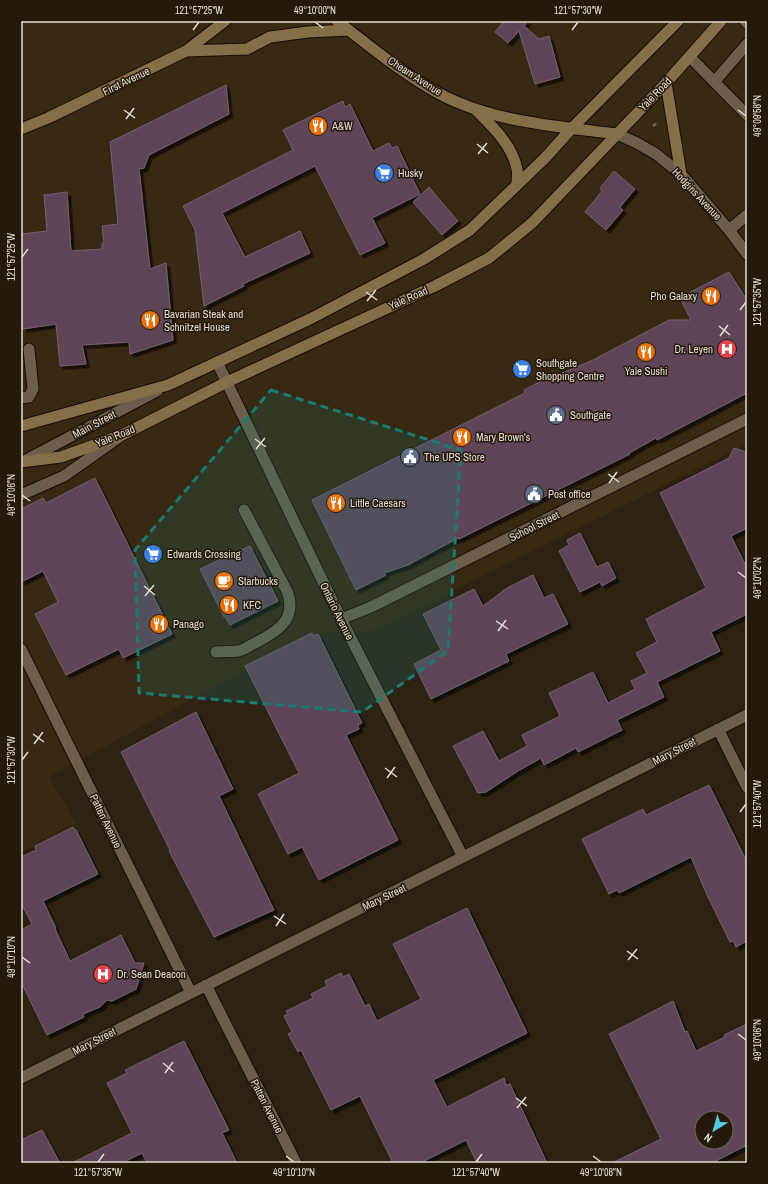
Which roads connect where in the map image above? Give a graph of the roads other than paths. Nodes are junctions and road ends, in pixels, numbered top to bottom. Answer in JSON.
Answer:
{"nodes":[{"id":1,"x":225,"y":21,"type":"edge"},
{"id":2,"x":337,"y":21,"type":"edge"},
{"id":3,"x":678,"y":21,"type":"edge"},
{"id":4,"x":721,"y":21,"type":"edge"},
{"id":5,"x":745,"y":21,"type":"edge"},
{"id":6,"x":747,"y":23,"type":"edge"},
{"id":7,"x":349,"y":30,"type":"junction"},
{"id":8,"x":747,"y":44,"type":"edge"},
{"id":9,"x":186,"y":52,"type":"junction"},
{"id":10,"x":690,"y":57,"type":"junction"},
{"id":11,"x":714,"y":81,"type":"junction"},
{"id":12,"x":666,"y":83,"type":"junction"},
{"id":13,"x":476,"y":109,"type":"junction"},
{"id":14,"x":747,"y":115,"type":"edge"},
{"id":15,"x":572,"y":128,"type":"junction"},
{"id":16,"x":21,"y":129,"type":"edge"},
{"id":17,"x":617,"y":134,"type":"junction"},
{"id":18,"x":681,"y":174,"type":"junction"},
{"id":19,"x":518,"y":185,"type":"junction"},
{"id":20,"x":747,"y":215,"type":"edge"},
{"id":21,"x":729,"y":230,"type":"junction"},
{"id":22,"x":747,"y":254,"type":"edge"},
{"id":23,"x":29,"y":349,"type":"dead end"},
{"id":24,"x":217,"y":362,"type":"junction"},
{"id":25,"x":227,"y":382,"type":"junction"},
{"id":26,"x":168,"y":385,"type":"junction"},
{"id":27,"x":21,"y":398,"type":"edge"},
{"id":28,"x":747,"y":419,"type":"edge"},
{"id":29,"x":21,"y":426,"type":"edge"},
{"id":30,"x":122,"y":435,"type":"junction"},
{"id":31,"x":22,"y":462,"type":"edge"},
{"id":32,"x":21,"y":495,"type":"edge"},
{"id":33,"x":244,"y":510,"type":"dead end"},
{"id":34,"x":341,"y":619,"type":"junction"},
{"id":35,"x":21,"y":649,"type":"edge"},
{"id":36,"x":216,"y":652,"type":"dead end"},
{"id":37,"x":747,"y":714,"type":"edge"},
{"id":38,"x":718,"y":729,"type":"junction"},
{"id":39,"x":747,"y":787,"type":"edge"},
{"id":40,"x":463,"y":858,"type":"junction"},
{"id":41,"x":206,"y":985,"type":"junction"},
{"id":42,"x":191,"y":993,"type":"junction"},
{"id":43,"x":21,"y":1078,"type":"edge"},
{"id":44,"x":296,"y":1163,"type":"edge"}],
"edges":[{"from":1,"to":9,"type":"main road","name":"First Avenue"},
{"from":2,"to":7,"type":"main road","name":"Cheam Avenue"},
{"from":3,"to":15,"type":"main road"},
{"from":4,"to":10,"type":"main road","name":"Yale Road"},
{"from":5,"to":6,"type":"street"},
{"from":7,"to":9,"type":"main road"},
{"from":7,"to":13,"type":"main road","name":"Cheam Avenue"},
{"from":8,"to":11,"type":"street"},
{"from":9,"to":16,"type":"main road","name":"First Avenue"},
{"from":10,"to":11,"type":"street"},
{"from":10,"to":12,"type":"main road","name":"Yale Road"},
{"from":11,"to":14,"type":"street"},
{"from":12,"to":17,"type":"main road","name":"Yale Road"},
{"from":12,"to":18,"type":"main road"},
{"from":13,"to":15,"type":"main road","name":"Cheam Avenue"},
{"from":13,"to":19,"type":"main road"},
{"from":15,"to":17,"type":"main road","name":"Cheam Avenue"},
{"from":15,"to":19,"type":"main road"},
{"from":17,"to":18,"type":"street","name":"Hodgins Avenue"},
{"from":17,"to":25,"type":"main road","name":"Yale Road"},
{"from":18,"to":21,"type":"street","name":"Hodgins Avenue"},
{"from":19,"to":24,"type":"main road"},
{"from":20,"to":21,"type":"street"},
{"from":21,"to":22,"type":"street","name":"Hodgins Avenue"},
{"from":23,"to":27,"type":"street"},
{"from":24,"to":25,"type":"street","name":"Ontario Avenue"},
{"from":24,"to":26,"type":"main road"},
{"from":25,"to":30,"type":"main road","name":"Yale Road"},
{"from":25,"to":34,"type":"street","name":"Ontario Avenue"},
{"from":26,"to":29,"type":"main road"},
{"from":26,"to":31,"type":"street","name":"Main Street"},
{"from":28,"to":34,"type":"street","name":"School Street"},
{"from":30,"to":31,"type":"main road","name":"Yale Road"},
{"from":30,"to":32,"type":"street","name":"Main Street"},
{"from":33,"to":36,"type":"street"},
{"from":34,"to":40,"type":"street","name":"Ontario Avenue"},
{"from":35,"to":42,"type":"street","name":"Patten Avenue"},
{"from":37,"to":38,"type":"street","name":"Mary Street"},
{"from":38,"to":39,"type":"street"},
{"from":38,"to":40,"type":"street","name":"Mary Street"},
{"from":40,"to":41,"type":"street","name":"Mary Street"},
{"from":41,"to":42,"type":"street","name":"Mary Street"},
{"from":41,"to":44,"type":"street","name":"Patten Avenue"},
{"from":42,"to":43,"type":"street","name":"Mary Street"}]}
